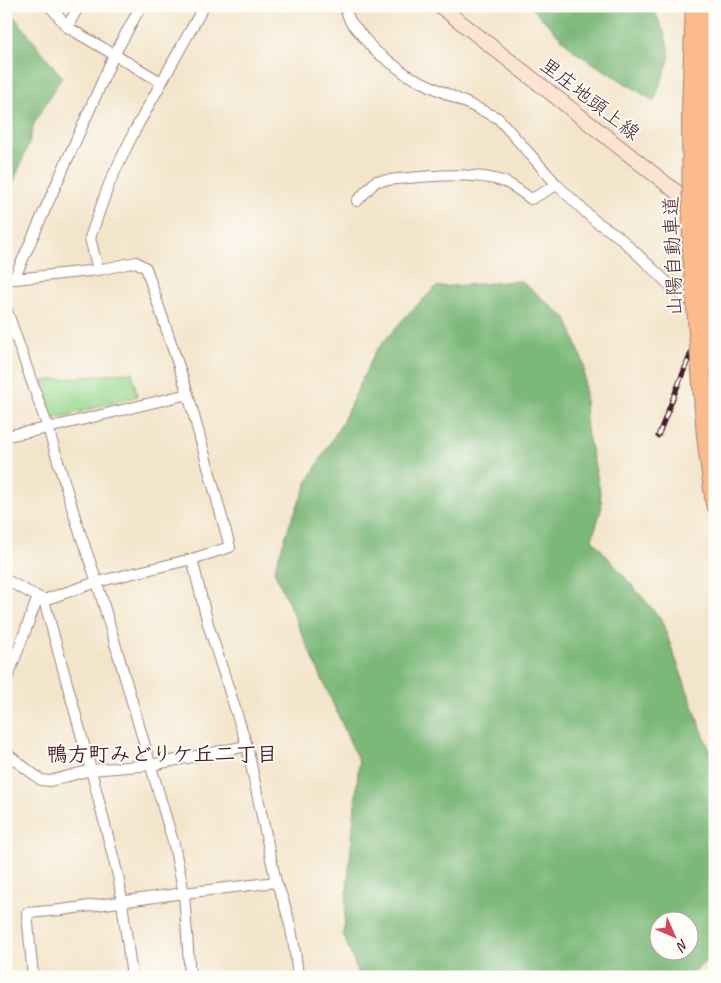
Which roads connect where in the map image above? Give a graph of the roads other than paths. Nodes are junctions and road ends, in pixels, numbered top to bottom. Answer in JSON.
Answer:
{"nodes":[{"id":1,"x":50,"y":6,"type":"edge"},
{"id":2,"x":79,"y":6,"type":"edge"},
{"id":3,"x":142,"y":6,"type":"edge"},
{"id":4,"x":204,"y":6,"type":"edge"},
{"id":5,"x":344,"y":6,"type":"edge"},
{"id":6,"x":440,"y":6,"type":"edge"},
{"id":7,"x":695,"y":6,"type":"edge"},
{"id":8,"x":713,"y":6,"type":"edge"},
{"id":9,"x":67,"y":27,"type":"junction"},
{"id":10,"x":114,"y":55,"type":"junction"},
{"id":11,"x":161,"y":82,"type":"junction"},
{"id":12,"x":557,"y":185,"type":"junction"},
{"id":13,"x":357,"y":202,"type":"dead end"},
{"id":14,"x":715,"y":223,"type":"edge"},
{"id":15,"x":98,"y":270,"type":"junction"},
{"id":16,"x":10,"y":279,"type":"edge"},
{"id":17,"x":6,"y":308,"type":"edge"},
{"id":18,"x":715,"y":320,"type":"edge"},
{"id":19,"x":715,"y":357,"type":"edge"},
{"id":20,"x":188,"y":394,"type":"junction"},
{"id":21,"x":48,"y":428,"type":"junction"},
{"id":22,"x":6,"y":436,"type":"edge"},
{"id":23,"x":715,"y":504,"type":"edge"},
{"id":24,"x":192,"y":559,"type":"junction"},
{"id":25,"x":6,"y":580,"type":"edge"},
{"id":26,"x":97,"y":582,"type":"junction"},
{"id":27,"x":41,"y":599,"type":"junction"},
{"id":28,"x":6,"y":682,"type":"edge"},
{"id":29,"x":247,"y":746,"type":"junction"},
{"id":30,"x":6,"y":753,"type":"edge"},
{"id":31,"x":151,"y":765,"type":"junction"},
{"id":32,"x":91,"y":770,"type":"junction"},
{"id":33,"x":276,"y":882,"type":"junction"},
{"id":34,"x":184,"y":893,"type":"junction"},
{"id":35,"x":122,"y":902,"type":"junction"},
{"id":36,"x":33,"y":977,"type":"edge"},
{"id":37,"x":132,"y":977,"type":"edge"},
{"id":38,"x":190,"y":977,"type":"edge"},
{"id":39,"x":298,"y":977,"type":"edge"}],
"edges":[{"from":1,"to":9,"type":"street"},
{"from":2,"to":9,"type":"street"},
{"from":3,"to":10,"type":"street"},
{"from":4,"to":11,"type":"street"},
{"from":5,"to":12,"type":"street"},
{"from":6,"to":14,"type":"main road","name":"里庄地頭上線"},
{"from":7,"to":23,"type":"highway","name":"山陽自動車道","bridge":true},
{"from":8,"to":19,"type":"highway","name":"山陽自動車道","bridge":true},
{"from":9,"to":10,"type":"street"},
{"from":10,"to":11,"type":"street"},
{"from":10,"to":16,"type":"street"},
{"from":11,"to":15,"type":"street"},
{"from":12,"to":13,"type":"street"},
{"from":12,"to":18,"type":"street"},
{"from":15,"to":16,"type":"street"},
{"from":15,"to":20,"type":"street"},
{"from":17,"to":21,"type":"street"},
{"from":20,"to":21,"type":"street"},
{"from":20,"to":24,"type":"street"},
{"from":21,"to":22,"type":"street"},
{"from":21,"to":26,"type":"street"},
{"from":24,"to":26,"type":"street"},
{"from":24,"to":29,"type":"street"},
{"from":25,"to":27,"type":"street"},
{"from":26,"to":27,"type":"street"},
{"from":26,"to":31,"type":"street"},
{"from":27,"to":28,"type":"street"},
{"from":27,"to":32,"type":"street"},
{"from":29,"to":31,"type":"street"},
{"from":29,"to":33,"type":"street"},
{"from":30,"to":32,"type":"street"},
{"from":31,"to":32,"type":"street"},
{"from":31,"to":34,"type":"street"},
{"from":32,"to":35,"type":"street"},
{"from":33,"to":34,"type":"street"},
{"from":33,"to":39,"type":"street"},
{"from":34,"to":35,"type":"street"},
{"from":34,"to":38,"type":"street"},
{"from":35,"to":36,"type":"street"},
{"from":35,"to":37,"type":"street"}]}
